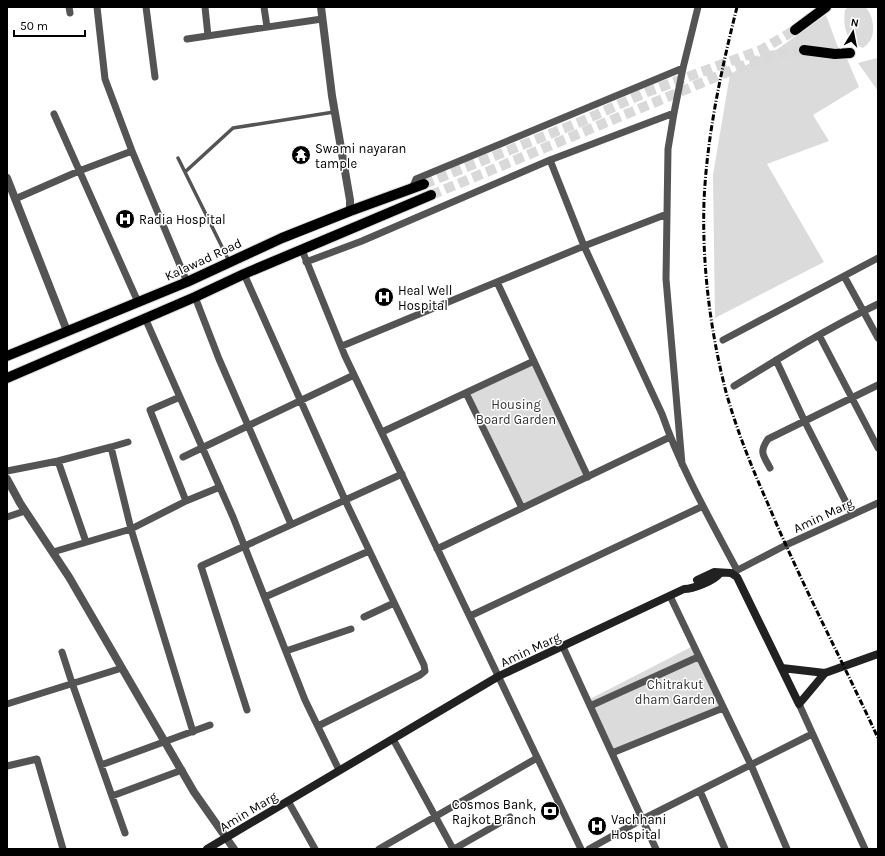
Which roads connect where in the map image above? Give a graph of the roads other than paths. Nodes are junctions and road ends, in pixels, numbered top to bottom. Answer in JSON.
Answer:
{"nodes":[{"id":1,"x":97,"y":7,"type":"edge"},
{"id":2,"x":146,"y":7,"type":"edge"},
{"id":3,"x":205,"y":7,"type":"edge"},
{"id":4,"x":264,"y":7,"type":"edge"},
{"id":5,"x":698,"y":7,"type":"edge"},
{"id":6,"x":826,"y":7,"type":"edge"},
{"id":7,"x":321,"y":8,"type":"edge"},
{"id":8,"x":322,"y":19,"type":"junction"},
{"id":9,"x":267,"y":27,"type":"junction"},
{"id":10,"x":795,"y":30,"type":"tunnel mouth"},
{"id":11,"x":208,"y":36,"type":"junction"},
{"id":12,"x":187,"y":39,"type":"dead end"},
{"id":13,"x":804,"y":50,"type":"tunnel mouth"},
{"id":14,"x":850,"y":53,"type":"dead end"},
{"id":15,"x":683,"y":68,"type":"junction"},
{"id":16,"x":155,"y":77,"type":"dead end"},
{"id":17,"x":334,"y":112,"type":"junction"},
{"id":18,"x":54,"y":114,"type":"dead end"},
{"id":19,"x":674,"y":114,"type":"junction"},
{"id":20,"x":132,"y":151,"type":"junction"},
{"id":21,"x":178,"y":158,"type":"dead end"},
{"id":22,"x":550,"y":160,"type":"junction"},
{"id":23,"x":79,"y":171,"type":"junction"},
{"id":24,"x":185,"y":172,"type":"junction"},
{"id":25,"x":7,"y":178,"type":"edge"},
{"id":26,"x":424,"y":184,"type":"tunnel mouth"},
{"id":27,"x":412,"y":189,"type":"junction"},
{"id":28,"x":431,"y":195,"type":"tunnel mouth"},
{"id":29,"x":15,"y":199,"type":"junction"},
{"id":30,"x":350,"y":211,"type":"junction"},
{"id":31,"x":667,"y":214,"type":"junction"},
{"id":32,"x":584,"y":246,"type":"junction"},
{"id":33,"x":302,"y":250,"type":"junction"},
{"id":34,"x":878,"y":258,"type":"edge"},
{"id":35,"x":229,"y":262,"type":"junction"},
{"id":36,"x":306,"y":262,"type":"junction"},
{"id":37,"x":244,"y":274,"type":"junction"},
{"id":38,"x":844,"y":276,"type":"junction"},
{"id":39,"x":188,"y":282,"type":"junction"},
{"id":40,"x":497,"y":282,"type":"junction"},
{"id":41,"x":195,"y":297,"type":"junction"},
{"id":42,"x":138,"y":302,"type":"junction"},
{"id":43,"x":878,"y":304,"type":"edge"},
{"id":44,"x":863,"y":311,"type":"junction"},
{"id":45,"x":145,"y":318,"type":"junction"},
{"id":46,"x":67,"y":331,"type":"junction"},
{"id":47,"x":820,"y":336,"type":"junction"},
{"id":48,"x":878,"y":338,"type":"edge"},
{"id":49,"x":723,"y":340,"type":"dead end"},
{"id":50,"x":342,"y":346,"type":"junction"},
{"id":51,"x":7,"y":356,"type":"edge"},
{"id":52,"x":776,"y":360,"type":"junction"},
{"id":53,"x":534,"y":361,"type":"junction"},
{"id":54,"x":354,"y":375,"type":"junction"},
{"id":55,"x":7,"y":378,"type":"edge"},
{"id":56,"x":878,"y":385,"type":"edge"},
{"id":57,"x":734,"y":386,"type":"dead end"},
{"id":58,"x":466,"y":393,"type":"junction"},
{"id":59,"x":180,"y":397,"type":"junction"},
{"id":60,"x":852,"y":397,"type":"junction"},
{"id":61,"x":300,"y":400,"type":"junction"},
{"id":62,"x":804,"y":420,"type":"junction"},
{"id":63,"x":248,"y":426,"type":"junction"},
{"id":64,"x":382,"y":432,"type":"junction"},
{"id":65,"x":670,"y":437,"type":"junction"},
{"id":66,"x":128,"y":442,"type":"dead end"},
{"id":67,"x":111,"y":447,"type":"junction"},
{"id":68,"x":202,"y":448,"type":"junction"},
{"id":69,"x":878,"y":448,"type":"edge"},
{"id":70,"x":183,"y":456,"type":"dead end"},
{"id":71,"x":58,"y":461,"type":"junction"},
{"id":72,"x":682,"y":464,"type":"junction"},
{"id":73,"x":770,"y":468,"type":"dead end"},
{"id":74,"x":7,"y":471,"type":"edge"},
{"id":75,"x":402,"y":474,"type":"junction"},
{"id":76,"x":588,"y":476,"type":"junction"},
{"id":77,"x":7,"y":479,"type":"edge"},
{"id":78,"x":220,"y":487,"type":"junction"},
{"id":79,"x":345,"y":500,"type":"junction"},
{"id":80,"x":186,"y":501,"type":"junction"},
{"id":81,"x":878,"y":502,"type":"edge"},
{"id":82,"x":703,"y":506,"type":"junction"},
{"id":83,"x":522,"y":508,"type":"junction"},
{"id":84,"x":25,"y":511,"type":"junction"},
{"id":85,"x":852,"y":514,"type":"junction"},
{"id":86,"x":7,"y":516,"type":"edge"},
{"id":87,"x":291,"y":524,"type":"junction"},
{"id":88,"x":131,"y":529,"type":"junction"},
{"id":89,"x":86,"y":542,"type":"junction"},
{"id":90,"x":244,"y":546,"type":"junction"},
{"id":91,"x":437,"y":549,"type":"junction"},
{"id":92,"x":369,"y":551,"type":"junction"},
{"id":93,"x":53,"y":552,"type":"junction"},
{"id":94,"x":734,"y":572,"type":"junction"},
{"id":95,"x":670,"y":596,"type":"junction"},
{"id":96,"x":265,"y":597,"type":"junction"},
{"id":97,"x":394,"y":603,"type":"junction"},
{"id":98,"x":470,"y":616,"type":"junction"},
{"id":99,"x":364,"y":617,"type":"dead end"},
{"id":100,"x":351,"y":629,"type":"dead end"},
{"id":101,"x":563,"y":647,"type":"junction"},
{"id":102,"x":286,"y":651,"type":"junction"},
{"id":103,"x":62,"y":652,"type":"dead end"},
{"id":104,"x":878,"y":654,"type":"edge"},
{"id":105,"x":698,"y":657,"type":"junction"},
{"id":106,"x":122,"y":668,"type":"junction"},
{"id":107,"x":782,"y":668,"type":"junction"},
{"id":108,"x":825,"y":673,"type":"junction"},
{"id":109,"x":498,"y":676,"type":"junction"},
{"id":110,"x":72,"y":683,"type":"junction"},
{"id":111,"x":7,"y":704,"type":"edge"},
{"id":112,"x":798,"y":704,"type":"junction"},
{"id":113,"x":590,"y":706,"type":"junction"},
{"id":114,"x":723,"y":708,"type":"junction"},
{"id":115,"x":247,"y":710,"type":"dead end"},
{"id":116,"x":210,"y":725,"type":"dead end"},
{"id":117,"x":318,"y":726,"type":"junction"},
{"id":118,"x":193,"y":732,"type":"junction"},
{"id":119,"x":812,"y":734,"type":"junction"},
{"id":120,"x":393,"y":739,"type":"junction"},
{"id":121,"x":165,"y":742,"type":"junction"},
{"id":122,"x":612,"y":753,"type":"junction"},
{"id":123,"x":537,"y":758,"type":"junction"},
{"id":124,"x":101,"y":765,"type":"junction"},
{"id":125,"x":751,"y":765,"type":"junction"},
{"id":126,"x":7,"y":766,"type":"edge"},
{"id":127,"x":182,"y":770,"type":"junction"},
{"id":128,"x":339,"y":770,"type":"junction"},
{"id":129,"x":700,"y":791,"type":"junction"},
{"id":130,"x":112,"y":796,"type":"junction"},
{"id":131,"x":288,"y":801,"type":"junction"},
{"id":132,"x":435,"y":816,"type":"junction"},
{"id":133,"x":510,"y":817,"type":"dead end"},
{"id":134,"x":642,"y":819,"type":"junction"},
{"id":135,"x":125,"y":833,"type":"dead end"},
{"id":136,"x":227,"y":838,"type":"junction"},
{"id":137,"x":63,"y":849,"type":"edge"},
{"id":138,"x":207,"y":849,"type":"edge"},
{"id":139,"x":234,"y":849,"type":"edge"},
{"id":140,"x":315,"y":849,"type":"edge"},
{"id":141,"x":379,"y":849,"type":"edge"},
{"id":142,"x":454,"y":849,"type":"edge"},
{"id":143,"x":581,"y":849,"type":"edge"},
{"id":144,"x":589,"y":849,"type":"edge"},
{"id":145,"x":656,"y":849,"type":"edge"},
{"id":146,"x":725,"y":849,"type":"edge"},
{"id":147,"x":787,"y":849,"type":"edge"},
{"id":148,"x":865,"y":849,"type":"edge"}],
"edges":[{"from":1,"to":20,"type":"street"},
{"from":2,"to":16,"type":"street"},
{"from":3,"to":11,"type":"street"},
{"from":4,"to":9,"type":"street"},
{"from":5,"to":15,"type":"street"},
{"from":6,"to":10,"type":"main road"},
{"from":7,"to":8,"type":"street"},
{"from":8,"to":9,"type":"street"},
{"from":8,"to":17,"type":"street"},
{"from":9,"to":11,"type":"street"},
{"from":11,"to":12,"type":"street"},
{"from":13,"to":14,"type":"main road"},
{"from":15,"to":19,"type":"street"},
{"from":15,"to":27,"type":"street"},
{"from":17,"to":24,"type":"lane"},
{"from":17,"to":30,"type":"street"},
{"from":18,"to":23,"type":"street"},
{"from":19,"to":22,"type":"street"},
{"from":19,"to":31,"type":"street"},
{"from":20,"to":23,"type":"street"},
{"from":20,"to":39,"type":"street"},
{"from":21,"to":24,"type":"lane"},
{"from":22,"to":32,"type":"street"},
{"from":22,"to":36,"type":"street"},
{"from":23,"to":29,"type":"street"},
{"from":23,"to":42,"type":"street"},
{"from":24,"to":35,"type":"lane"},
{"from":25,"to":29,"type":"street"},
{"from":26,"to":27,"type":"main road","name":"Kalawad Road"},
{"from":27,"to":30,"type":"main road","name":"Kalawad Road"},
{"from":28,"to":33,"type":"main road"},
{"from":29,"to":46,"type":"street"},
{"from":30,"to":35,"type":"main road","name":"Kalawad Road"},
{"from":31,"to":32,"type":"street"},
{"from":31,"to":72,"type":"street"},
{"from":32,"to":40,"type":"street"},
{"from":32,"to":65,"type":"street"},
{"from":33,"to":36,"type":"street"},
{"from":33,"to":37,"type":"main road"},
{"from":34,"to":38,"type":"street"},
{"from":35,"to":39,"type":"main road","name":"Kalawad Road"},
{"from":36,"to":50,"type":"street"},
{"from":37,"to":41,"type":"main road"},
{"from":37,"to":61,"type":"street"},
{"from":38,"to":44,"type":"street"},
{"from":38,"to":49,"type":"street"},
{"from":39,"to":42,"type":"main road","name":"Kalawad Road"},
{"from":40,"to":50,"type":"street"},
{"from":40,"to":53,"type":"street"},
{"from":41,"to":45,"type":"main road"},
{"from":41,"to":63,"type":"street"},
{"from":42,"to":46,"type":"main road","name":"Kalawad Road"},
{"from":43,"to":44,"type":"street"},
{"from":44,"to":47,"type":"street"},
{"from":44,"to":48,"type":"street"},
{"from":45,"to":55,"type":"main road"},
{"from":45,"to":59,"type":"street"},
{"from":46,"to":51,"type":"main road","name":"Kalawad Road"},
{"from":47,"to":52,"type":"street"},
{"from":47,"to":60,"type":"street"},
{"from":50,"to":54,"type":"street"},
{"from":52,"to":57,"type":"street"},
{"from":52,"to":62,"type":"street"},
{"from":53,"to":58,"type":"street"},
{"from":53,"to":76,"type":"street"},
{"from":54,"to":61,"type":"street"},
{"from":54,"to":64,"type":"street"},
{"from":56,"to":60,"type":"street"},
{"from":58,"to":64,"type":"street"},
{"from":58,"to":83,"type":"street"},
{"from":59,"to":68,"type":"street"},
{"from":59,"to":80,"type":"street"},
{"from":60,"to":62,"type":"street"},
{"from":60,"to":69,"type":"street"},
{"from":61,"to":63,"type":"street"},
{"from":61,"to":79,"type":"street"},
{"from":62,"to":73,"type":"street"},
{"from":62,"to":85,"type":"street"},
{"from":63,"to":68,"type":"street"},
{"from":63,"to":87,"type":"street"},
{"from":64,"to":75,"type":"street"},
{"from":65,"to":72,"type":"street"},
{"from":65,"to":76,"type":"street"},
{"from":66,"to":67,"type":"street"},
{"from":67,"to":71,"type":"street"},
{"from":67,"to":88,"type":"street"},
{"from":68,"to":70,"type":"street"},
{"from":68,"to":78,"type":"street"},
{"from":71,"to":74,"type":"street"},
{"from":71,"to":89,"type":"street"},
{"from":72,"to":82,"type":"street"},
{"from":75,"to":79,"type":"street"},
{"from":75,"to":91,"type":"street"},
{"from":76,"to":83,"type":"street"},
{"from":77,"to":84,"type":"street"},
{"from":78,"to":80,"type":"street"},
{"from":78,"to":90,"type":"street"},
{"from":79,"to":87,"type":"street"},
{"from":79,"to":92,"type":"street"},
{"from":80,"to":88,"type":"street"},
{"from":81,"to":85,"type":"street","name":"Amin Marg"},
{"from":82,"to":94,"type":"street"},
{"from":82,"to":98,"type":"street"},
{"from":83,"to":91,"type":"street"},
{"from":84,"to":86,"type":"street"},
{"from":84,"to":93,"type":"street"},
{"from":85,"to":94,"type":"street","name":"Amin Marg"},
{"from":87,"to":90,"type":"street"},
{"from":88,"to":89,"type":"street"},
{"from":88,"to":118,"type":"street"},
{"from":89,"to":93,"type":"street"},
{"from":90,"to":96,"type":"street"},
{"from":90,"to":115,"type":"street"},
{"from":91,"to":98,"type":"street"},
{"from":92,"to":96,"type":"street"},
{"from":92,"to":97,"type":"street"},
{"from":93,"to":106,"type":"street"},
{"from":94,"to":95,"type":"main road","name":"Amin Marg"},
{"from":94,"to":107,"type":"main road"},
{"from":95,"to":101,"type":"main road","name":"Amin Marg"},
{"from":95,"to":105,"type":"street"},
{"from":96,"to":102,"type":"street"},
{"from":97,"to":99,"type":"street"},
{"from":97,"to":117,"type":"street"},
{"from":98,"to":109,"type":"street"},
{"from":100,"to":102,"type":"street"},
{"from":101,"to":109,"type":"main road","name":"Amin Marg"},
{"from":101,"to":113,"type":"street"},
{"from":102,"to":117,"type":"street"},
{"from":103,"to":110,"type":"street"},
{"from":104,"to":108,"type":"main road"},
{"from":105,"to":113,"type":"street"},
{"from":105,"to":114,"type":"street"},
{"from":106,"to":110,"type":"street"},
{"from":106,"to":121,"type":"street"},
{"from":107,"to":108,"type":"main road"},
{"from":107,"to":112,"type":"main road"},
{"from":108,"to":112,"type":"main road"},
{"from":109,"to":120,"type":"main road","name":"Amin Marg"},
{"from":109,"to":123,"type":"street"},
{"from":110,"to":111,"type":"street"},
{"from":110,"to":124,"type":"street"},
{"from":112,"to":119,"type":"street"},
{"from":113,"to":122,"type":"street"},
{"from":114,"to":122,"type":"street"},
{"from":114,"to":125,"type":"street"},
{"from":116,"to":118,"type":"street"},
{"from":117,"to":128,"type":"street"},
{"from":118,"to":121,"type":"street"},
{"from":119,"to":125,"type":"street"},
{"from":119,"to":148,"type":"street"},
{"from":120,"to":128,"type":"main road","name":"Amin Marg"},
{"from":120,"to":132,"type":"street"},
{"from":121,"to":124,"type":"street"},
{"from":121,"to":127,"type":"street"},
{"from":122,"to":134,"type":"street"},
{"from":123,"to":132,"type":"street"},
{"from":123,"to":143,"type":"street"},
{"from":124,"to":130,"type":"street"},
{"from":125,"to":129,"type":"street"},
{"from":125,"to":147,"type":"street"},
{"from":126,"to":137,"type":"street"},
{"from":127,"to":130,"type":"street"},
{"from":127,"to":136,"type":"street"},
{"from":128,"to":131,"type":"main road","name":"Amin Marg"},
{"from":129,"to":134,"type":"street"},
{"from":129,"to":146,"type":"street"},
{"from":130,"to":135,"type":"street"},
{"from":131,"to":136,"type":"main road","name":"Amin Marg"},
{"from":131,"to":140,"type":"street"},
{"from":132,"to":141,"type":"street"},
{"from":132,"to":142,"type":"street"},
{"from":133,"to":142,"type":"street"},
{"from":134,"to":144,"type":"street"},
{"from":134,"to":145,"type":"street"},
{"from":136,"to":138,"type":"main road","name":"Amin Marg"},
{"from":136,"to":139,"type":"street"}]}
